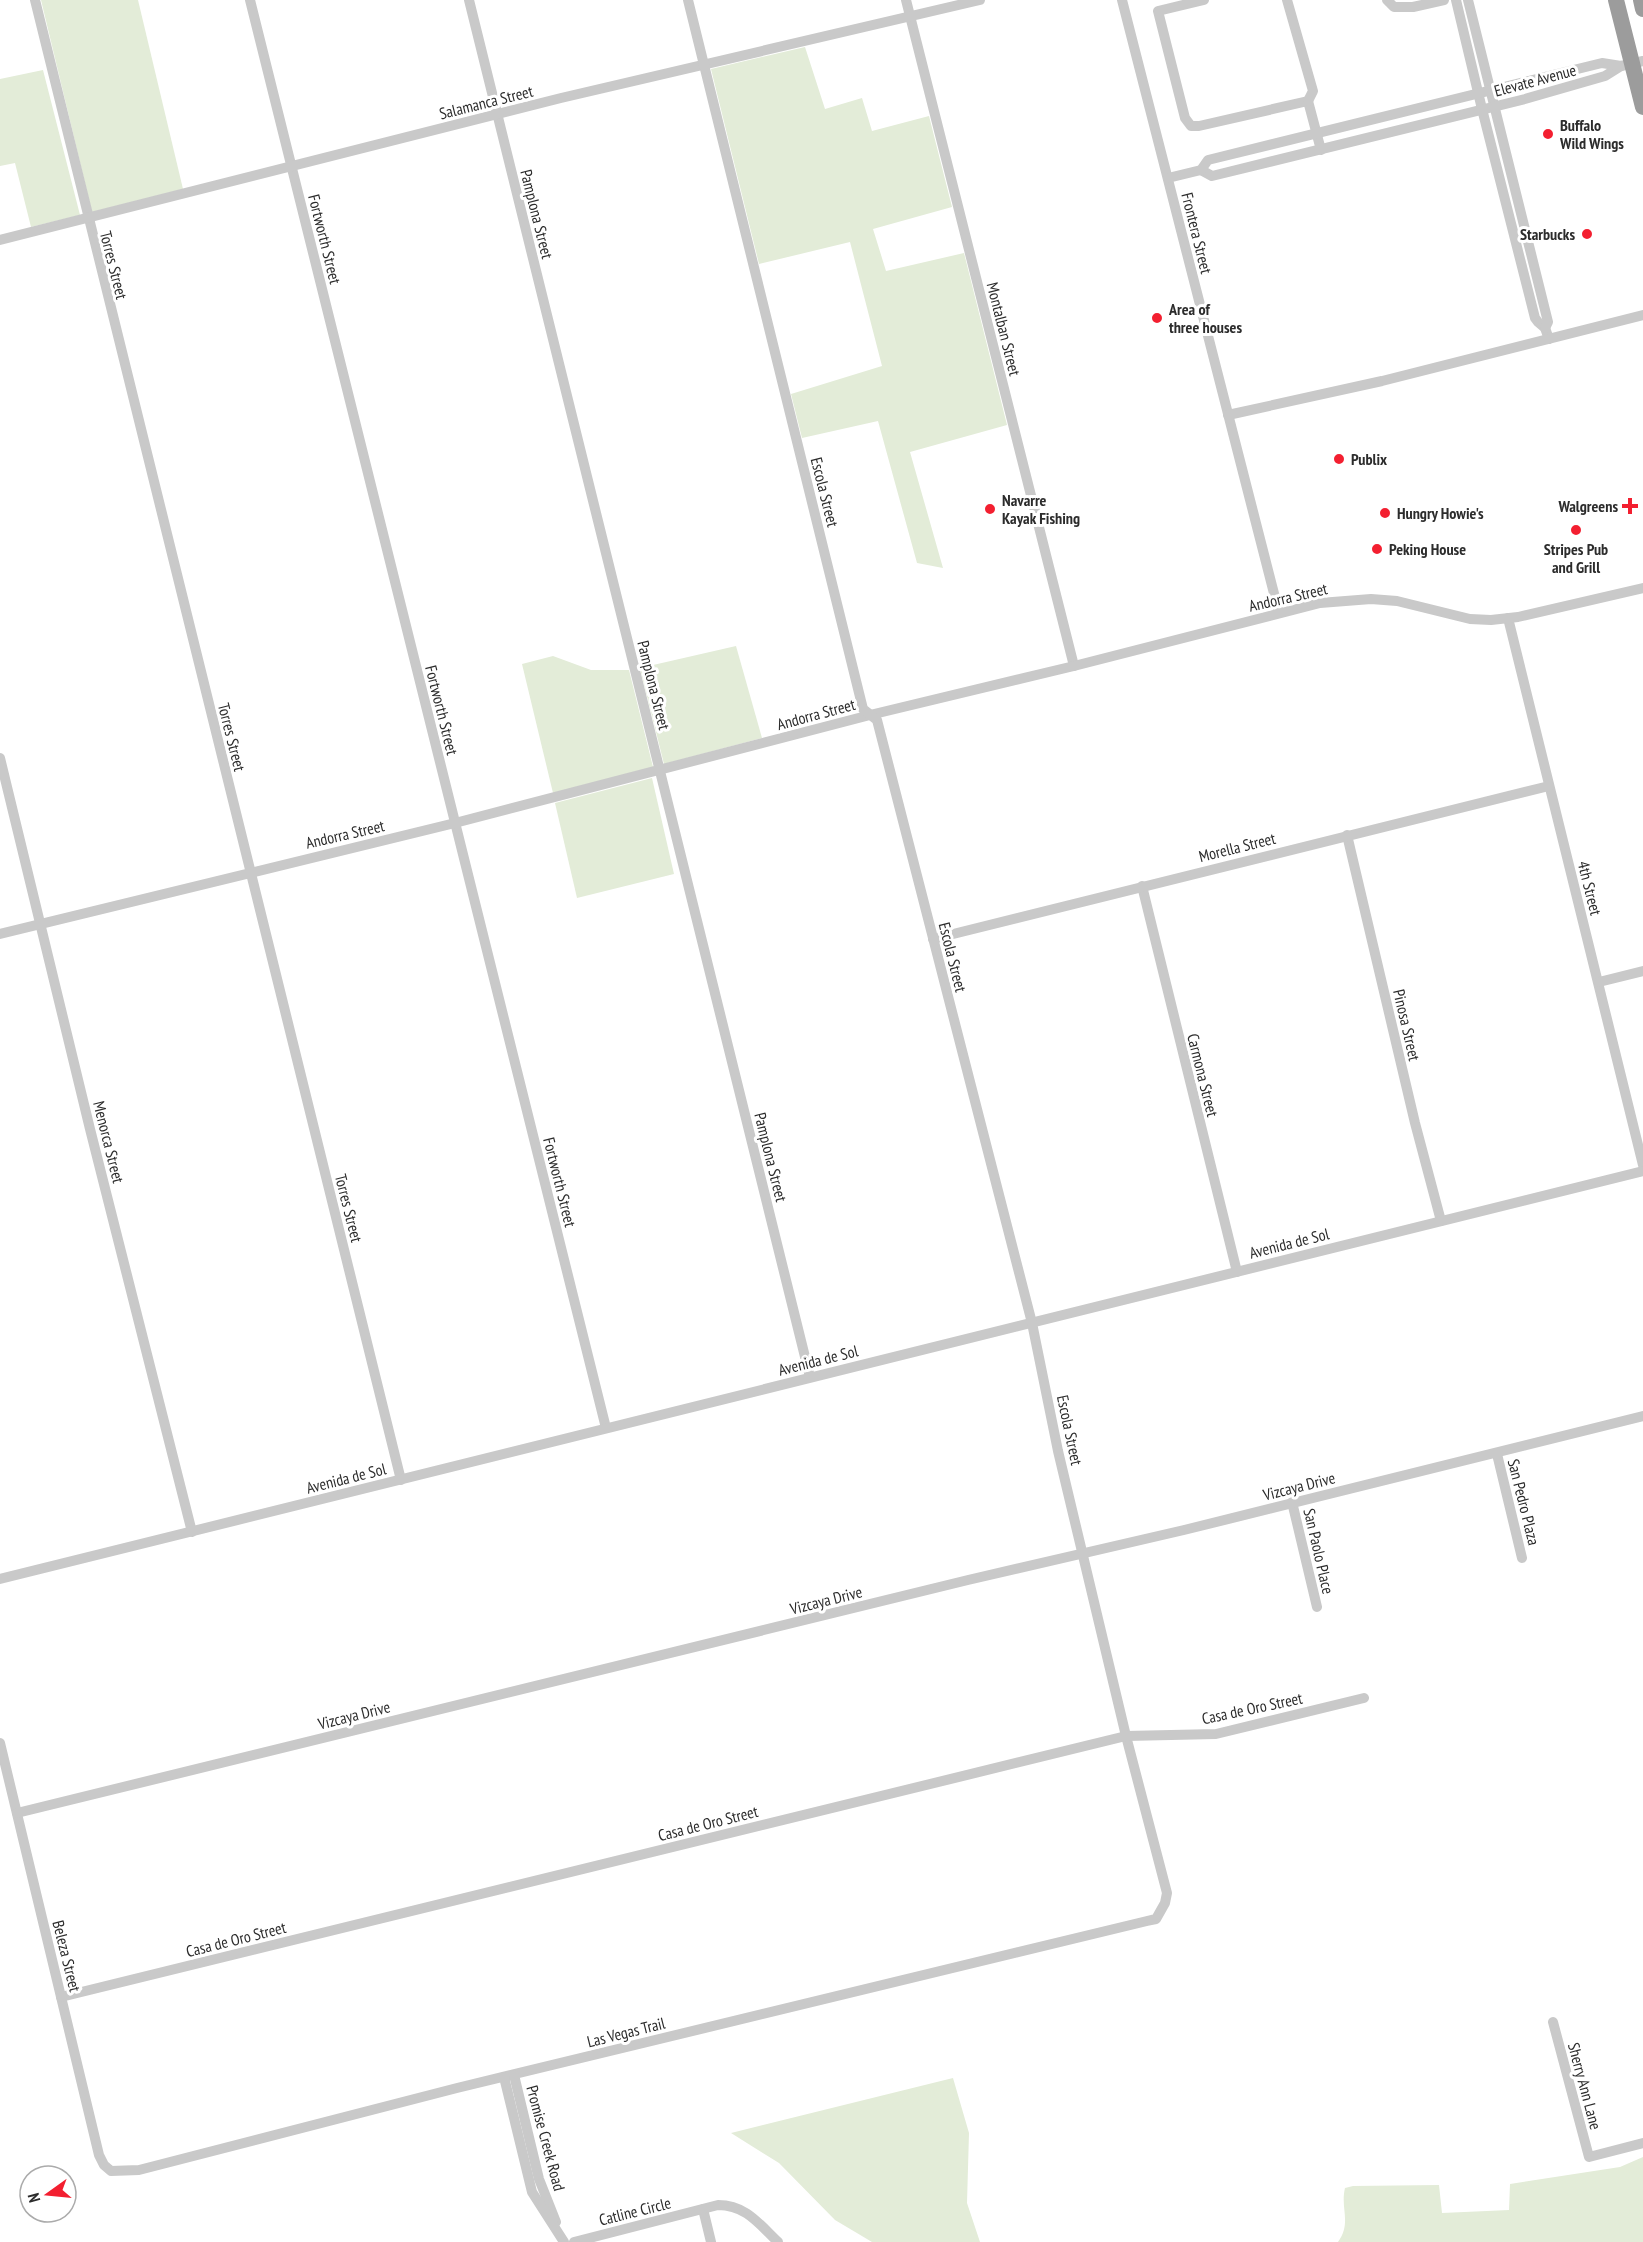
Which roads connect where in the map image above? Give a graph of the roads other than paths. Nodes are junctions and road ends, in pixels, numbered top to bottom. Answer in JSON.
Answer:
{"nodes":[{"id":1,"x":35,"y":0,"type":"edge"},
{"id":2,"x":250,"y":0,"type":"edge"},
{"id":3,"x":469,"y":0,"type":"edge"},
{"id":4,"x":687,"y":0,"type":"edge"},
{"id":5,"x":906,"y":0,"type":"edge"},
{"id":6,"x":980,"y":0,"type":"edge"},
{"id":7,"x":1122,"y":0,"type":"edge"},
{"id":8,"x":1204,"y":0,"type":"edge"},
{"id":9,"x":1287,"y":0,"type":"edge"},
{"id":10,"x":1387,"y":0,"type":"edge"},
{"id":11,"x":1444,"y":0,"type":"edge"},
{"id":12,"x":1456,"y":0,"type":"edge"},
{"id":13,"x":1468,"y":0,"type":"edge"},
{"id":14,"x":1616,"y":0,"type":"edge"},
{"id":15,"x":1641,"y":0,"type":"edge"},
{"id":16,"x":1157,"y":5,"type":"edge"},
{"id":17,"x":1643,"y":9,"type":"edge"},
{"id":18,"x":910,"y":17,"type":"junction"},
{"id":19,"x":1632,"y":64,"type":"edge"},
{"id":20,"x":704,"y":65,"type":"junction"},
{"id":21,"x":1491,"y":90,"type":"junction"},
{"id":22,"x":1479,"y":93,"type":"junction"},
{"id":23,"x":1308,"y":101,"type":"junction"},
{"id":24,"x":1495,"y":106,"type":"junction"},
{"id":25,"x":1643,"y":107,"type":"edge"},
{"id":26,"x":1477,"y":110,"type":"junction"},
{"id":27,"x":496,"y":115,"type":"junction"},
{"id":28,"x":1317,"y":134,"type":"junction"},
{"id":29,"x":1321,"y":150,"type":"junction"},
{"id":30,"x":292,"y":168,"type":"junction"},
{"id":31,"x":1201,"y":170,"type":"junction"},
{"id":32,"x":1168,"y":178,"type":"junction"},
{"id":33,"x":87,"y":218,"type":"junction"},
{"id":34,"x":0,"y":240,"type":"edge"},
{"id":35,"x":1643,"y":315,"type":"edge"},
{"id":36,"x":1547,"y":333,"type":"junction"},
{"id":37,"x":1228,"y":415,"type":"junction"},
{"id":38,"x":1643,"y":588,"type":"edge"},
{"id":39,"x":1279,"y":613,"type":"junction"},
{"id":40,"x":1508,"y":618,"type":"junction"},
{"id":41,"x":1074,"y":666,"type":"junction"},
{"id":42,"x":870,"y":715,"type":"junction"},
{"id":43,"x":0,"y":758,"type":"edge"},
{"id":44,"x":660,"y":771,"type":"junction"},
{"id":45,"x":1549,"y":786,"type":"junction"},
{"id":46,"x":455,"y":824,"type":"junction"},
{"id":47,"x":1347,"y":835,"type":"junction"},
{"id":48,"x":250,"y":872,"type":"junction"},
{"id":49,"x":1142,"y":886,"type":"junction"},
{"id":50,"x":41,"y":924,"type":"junction"},
{"id":51,"x":0,"y":934,"type":"edge"},
{"id":52,"x":933,"y":939,"type":"junction"},
{"id":53,"x":1643,"y":971,"type":"edge"},
{"id":54,"x":1599,"y":982,"type":"junction"},
{"id":55,"x":1643,"y":1165,"type":"edge"},
{"id":56,"x":1643,"y":1171,"type":"edge"},
{"id":57,"x":1441,"y":1221,"type":"junction"},
{"id":58,"x":1237,"y":1272,"type":"junction"},
{"id":59,"x":1032,"y":1323,"type":"junction"},
{"id":60,"x":810,"y":1377,"type":"junction"},
{"id":61,"x":1643,"y":1416,"type":"edge"},
{"id":62,"x":606,"y":1428,"type":"junction"},
{"id":63,"x":1497,"y":1454,"type":"junction"},
{"id":64,"x":401,"y":1480,"type":"junction"},
{"id":65,"x":1292,"y":1502,"type":"junction"},
{"id":66,"x":192,"y":1532,"type":"junction"},
{"id":67,"x":1084,"y":1553,"type":"junction"},
{"id":68,"x":1522,"y":1558,"type":"dead end"},
{"id":69,"x":0,"y":1580,"type":"edge"},
{"id":70,"x":1317,"y":1607,"type":"dead end"},
{"id":71,"x":1364,"y":1698,"type":"dead end"},
{"id":72,"x":1126,"y":1736,"type":"junction"},
{"id":73,"x":0,"y":1743,"type":"edge"},
{"id":74,"x":16,"y":1813,"type":"junction"},
{"id":75,"x":1147,"y":1921,"type":"joint"},
{"id":76,"x":61,"y":1997,"type":"junction"},
{"id":77,"x":1553,"y":2022,"type":"dead end"},
{"id":78,"x":509,"y":2076,"type":"junction"},
{"id":79,"x":1643,"y":2143,"type":"edge"},
{"id":80,"x":111,"y":2171,"type":"joint"},
{"id":81,"x":703,"y":2209,"type":"junction"},
{"id":82,"x":564,"y":2242,"type":"edge"},
{"id":83,"x":574,"y":2242,"type":"edge"},
{"id":84,"x":711,"y":2242,"type":"edge"},
{"id":85,"x":778,"y":2242,"type":"edge"}],
"edges":[{"from":1,"to":33,"type":"street","name":"Torres Street"},
{"from":2,"to":30,"type":"street","name":"Fortworth Street"},
{"from":3,"to":27,"type":"street","name":"Pamplona Street"},
{"from":4,"to":20,"type":"street","name":"Escola Street"},
{"from":5,"to":18,"type":"street","name":"Montalban Street"},
{"from":6,"to":18,"type":"street","name":"Salamanca Street"},
{"from":7,"to":32,"type":"street","name":"Frontera Street"},
{"from":8,"to":16,"type":"street"},
{"from":9,"to":23,"type":"street"},
{"from":10,"to":11,"type":"street"},
{"from":12,"to":22,"type":"street"},
{"from":13,"to":21,"type":"street"},
{"from":14,"to":19,"type":"highway"},
{"from":15,"to":17,"type":"highway"},
{"from":16,"to":23,"type":"street"},
{"from":18,"to":20,"type":"street","name":"Salamanca Street"},
{"from":18,"to":41,"type":"street","name":"Montalban Street"},
{"from":19,"to":21,"type":"street"},
{"from":19,"to":24,"type":"street","name":"Elevate Avenue"},
{"from":19,"to":25,"type":"highway"},
{"from":20,"to":27,"type":"street","name":"Salamanca Street"},
{"from":20,"to":42,"type":"street","name":"Escola Street"},
{"from":21,"to":22,"type":"street"},
{"from":21,"to":24,"type":"street"},
{"from":22,"to":26,"type":"street"},
{"from":22,"to":28,"type":"street"},
{"from":23,"to":28,"type":"street"},
{"from":24,"to":26,"type":"street","name":"Elevate Avenue"},
{"from":24,"to":36,"type":"street"},
{"from":26,"to":29,"type":"street","name":"Elevate Avenue"},
{"from":26,"to":36,"type":"street"},
{"from":27,"to":30,"type":"street","name":"Salamanca Street"},
{"from":27,"to":44,"type":"street","name":"Pamplona Street"},
{"from":28,"to":29,"type":"street"},
{"from":28,"to":31,"type":"street"},
{"from":29,"to":31,"type":"street","name":"Elevate Avenue"},
{"from":30,"to":33,"type":"street","name":"Salamanca Street"},
{"from":30,"to":46,"type":"street","name":"Fortworth Street"},
{"from":31,"to":32,"type":"street"},
{"from":32,"to":37,"type":"street","name":"Frontera Street"},
{"from":33,"to":34,"type":"street","name":"Salamanca Street"},
{"from":33,"to":48,"type":"street","name":"Torres Street"},
{"from":35,"to":36,"type":"street"},
{"from":36,"to":37,"type":"street"},
{"from":37,"to":39,"type":"street","name":"Frontera Street"},
{"from":38,"to":40,"type":"street","name":"Andorra Street"},
{"from":39,"to":40,"type":"street","name":"Andorra Street"},
{"from":39,"to":41,"type":"street","name":"Andorra Street"},
{"from":40,"to":45,"type":"street","name":"4th Street"},
{"from":41,"to":42,"type":"street","name":"Andorra Street"},
{"from":42,"to":44,"type":"street","name":"Andorra Street"},
{"from":42,"to":52,"type":"street","name":"Escola Street"},
{"from":43,"to":50,"type":"street","name":"Menorca Street"},
{"from":44,"to":46,"type":"street","name":"Andorra Street"},
{"from":44,"to":60,"type":"street","name":"Pamplona Street"},
{"from":45,"to":47,"type":"street","name":"Morella Street"},
{"from":45,"to":54,"type":"street","name":"4th Street"},
{"from":46,"to":48,"type":"street","name":"Andorra Street"},
{"from":46,"to":62,"type":"street","name":"Fortworth Street"},
{"from":47,"to":49,"type":"street","name":"Morella Street"},
{"from":47,"to":57,"type":"street","name":"Pinosa Street"},
{"from":48,"to":50,"type":"street","name":"Andorra Street"},
{"from":48,"to":64,"type":"street","name":"Torres Street"},
{"from":49,"to":52,"type":"street","name":"Morella Street"},
{"from":49,"to":58,"type":"street","name":"Carmona Street"},
{"from":50,"to":51,"type":"street","name":"Andorra Street"},
{"from":50,"to":66,"type":"street","name":"Menorca Street"},
{"from":52,"to":59,"type":"street","name":"Escola Street"},
{"from":53,"to":54,"type":"street"},
{"from":54,"to":55,"type":"street","name":"4th Street"},
{"from":56,"to":57,"type":"street","name":"Avenida de Sol"},
{"from":57,"to":58,"type":"street","name":"Avenida de Sol"},
{"from":58,"to":59,"type":"street","name":"Avenida de Sol"},
{"from":59,"to":60,"type":"street","name":"Avenida de Sol"},
{"from":59,"to":67,"type":"street","name":"Escola Street"},
{"from":60,"to":62,"type":"street","name":"Avenida de Sol"},
{"from":61,"to":63,"type":"street","name":"Vizcaya Drive"},
{"from":62,"to":64,"type":"street","name":"Avenida de Sol"},
{"from":63,"to":65,"type":"street","name":"Vizcaya Drive"},
{"from":63,"to":68,"type":"street","name":"San Pedro Plaza"},
{"from":64,"to":66,"type":"street","name":"Avenida de Sol"},
{"from":65,"to":67,"type":"street","name":"Vizcaya Drive"},
{"from":65,"to":70,"type":"street","name":"San Paolo Place"},
{"from":66,"to":69,"type":"street","name":"Avenida de Sol"},
{"from":67,"to":72,"type":"street","name":"Escola Street"},
{"from":67,"to":74,"type":"street","name":"Vizcaya Drive"},
{"from":71,"to":72,"type":"street","name":"Casa de Oro Street"},
{"from":72,"to":75,"type":"street","name":"Escola Street"},
{"from":72,"to":76,"type":"street","name":"Casa de Oro Street"},
{"from":73,"to":74,"type":"street","name":"Beleza Street"},
{"from":74,"to":76,"type":"street","name":"Beleza Street"},
{"from":75,"to":78,"type":"street","name":"Las Vegas Trail"},
{"from":76,"to":80,"type":"street","name":"Beleza Street"},
{"from":77,"to":79,"type":"street","name":"Sherry Ann Lane"},
{"from":78,"to":80,"type":"street","name":"Las Vegas Trail"},
{"from":78,"to":82,"type":"street","name":"Promise Creek Road"},
{"from":81,"to":83,"type":"street","name":"Catline Circle"},
{"from":81,"to":84,"type":"street"},
{"from":81,"to":85,"type":"street","name":"Catline Circle"}]}
